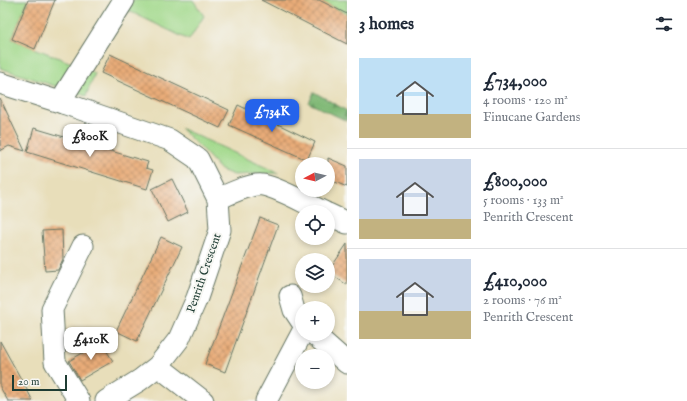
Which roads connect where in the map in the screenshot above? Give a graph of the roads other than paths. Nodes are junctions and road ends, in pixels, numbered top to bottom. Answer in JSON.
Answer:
{"nodes":[{"id":1,"x":124,"y":0,"type":"edge"},
{"id":2,"x":0,"y":83,"type":"edge"},
{"id":3,"x":63,"y":103,"type":"junction"},
{"id":4,"x":218,"y":199,"type":"junction"},
{"id":5,"x":309,"y":205,"type":"edge"},
{"id":6,"x":335,"y":217,"type":"edge"},
{"id":7,"x":347,"y":223,"type":"edge"},
{"id":8,"x":82,"y":246,"type":"dead end"},
{"id":9,"x":290,"y":296,"type":"dead end"},
{"id":10,"x":295,"y":312,"type":"edge"},
{"id":11,"x":298,"y":341,"type":"edge"},
{"id":12,"x":322,"y":341,"type":"edge"},
{"id":13,"x":347,"y":363,"type":"edge"},
{"id":14,"x":158,"y":366,"type":"junction"},
{"id":15,"x":79,"y":401,"type":"edge"},
{"id":16,"x":106,"y":401,"type":"edge"},
{"id":17,"x":203,"y":401,"type":"edge"},
{"id":18,"x":266,"y":401,"type":"edge"}],
"edges":[{"from":1,"to":3,"type":"street"},
{"from":2,"to":3,"type":"street","name":"Penrith Crescent"},
{"from":3,"to":4,"type":"street","name":"Penrith Crescent"},
{"from":4,"to":5,"type":"street"},
{"from":4,"to":14,"type":"street","name":"Penrith Crescent"},
{"from":6,"to":7,"type":"street"},
{"from":8,"to":15,"type":"street"},
{"from":9,"to":10,"type":"street"},
{"from":11,"to":18,"type":"street"},
{"from":12,"to":13,"type":"street"},
{"from":14,"to":16,"type":"street","name":"Penrith Crescent"},
{"from":14,"to":17,"type":"street"}]}
